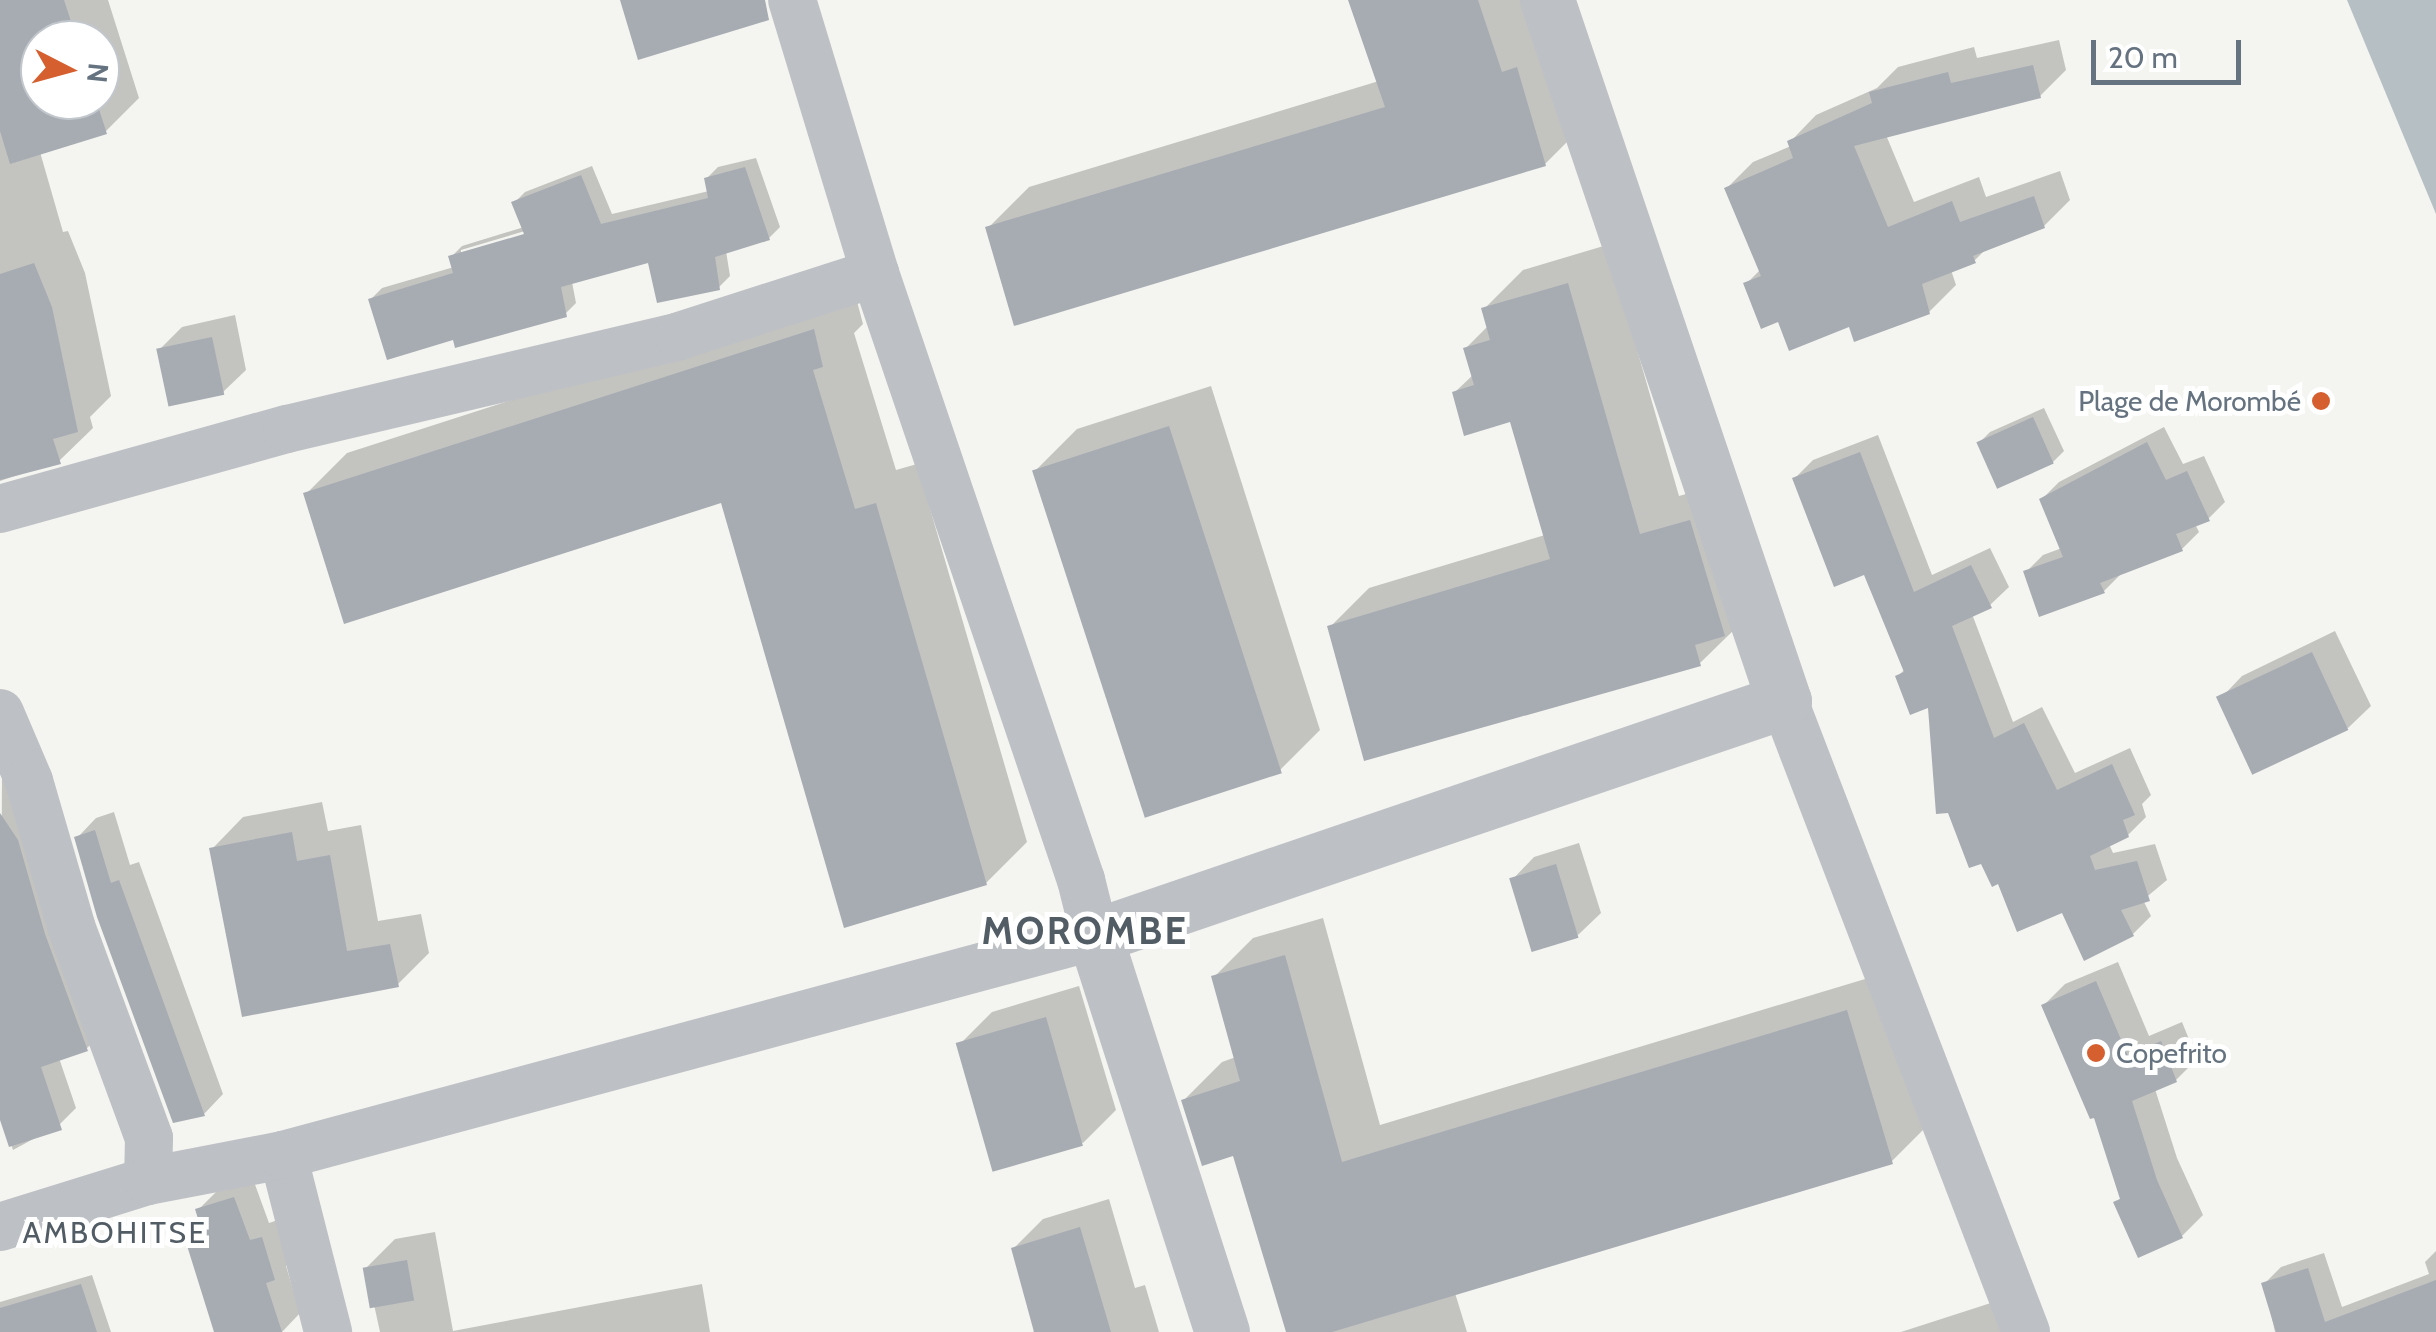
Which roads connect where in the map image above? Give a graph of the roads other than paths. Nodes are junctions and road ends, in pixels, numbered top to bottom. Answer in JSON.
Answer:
{"nodes":[{"id":1,"x":792,"y":0,"type":"edge"},
{"id":2,"x":1547,"y":0,"type":"edge"},
{"id":3,"x":874,"y":273,"type":"junction"},
{"id":4,"x":0,"y":509,"type":"edge"},
{"id":5,"x":1784,"y":701,"type":"junction"},
{"id":6,"x":0,"y":713,"type":"edge"},
{"id":7,"x":1095,"y":936,"type":"junction"},
{"id":8,"x":284,"y":1154,"type":"junction"},
{"id":9,"x":148,"y":1182,"type":"junction"},
{"id":10,"x":0,"y":1228,"type":"edge"},
{"id":11,"x":328,"y":1332,"type":"edge"},
{"id":12,"x":1222,"y":1332,"type":"edge"},
{"id":13,"x":2026,"y":1332,"type":"edge"}],
"edges":[{"from":1,"to":3,"type":"street"},
{"from":2,"to":5,"type":"street"},
{"from":3,"to":4,"type":"street"},
{"from":3,"to":7,"type":"street"},
{"from":5,"to":7,"type":"street"},
{"from":5,"to":13,"type":"street"},
{"from":6,"to":9,"type":"street"},
{"from":7,"to":8,"type":"street"},
{"from":7,"to":12,"type":"street"},
{"from":8,"to":9,"type":"street"},
{"from":8,"to":11,"type":"street"},
{"from":9,"to":10,"type":"street"}]}
